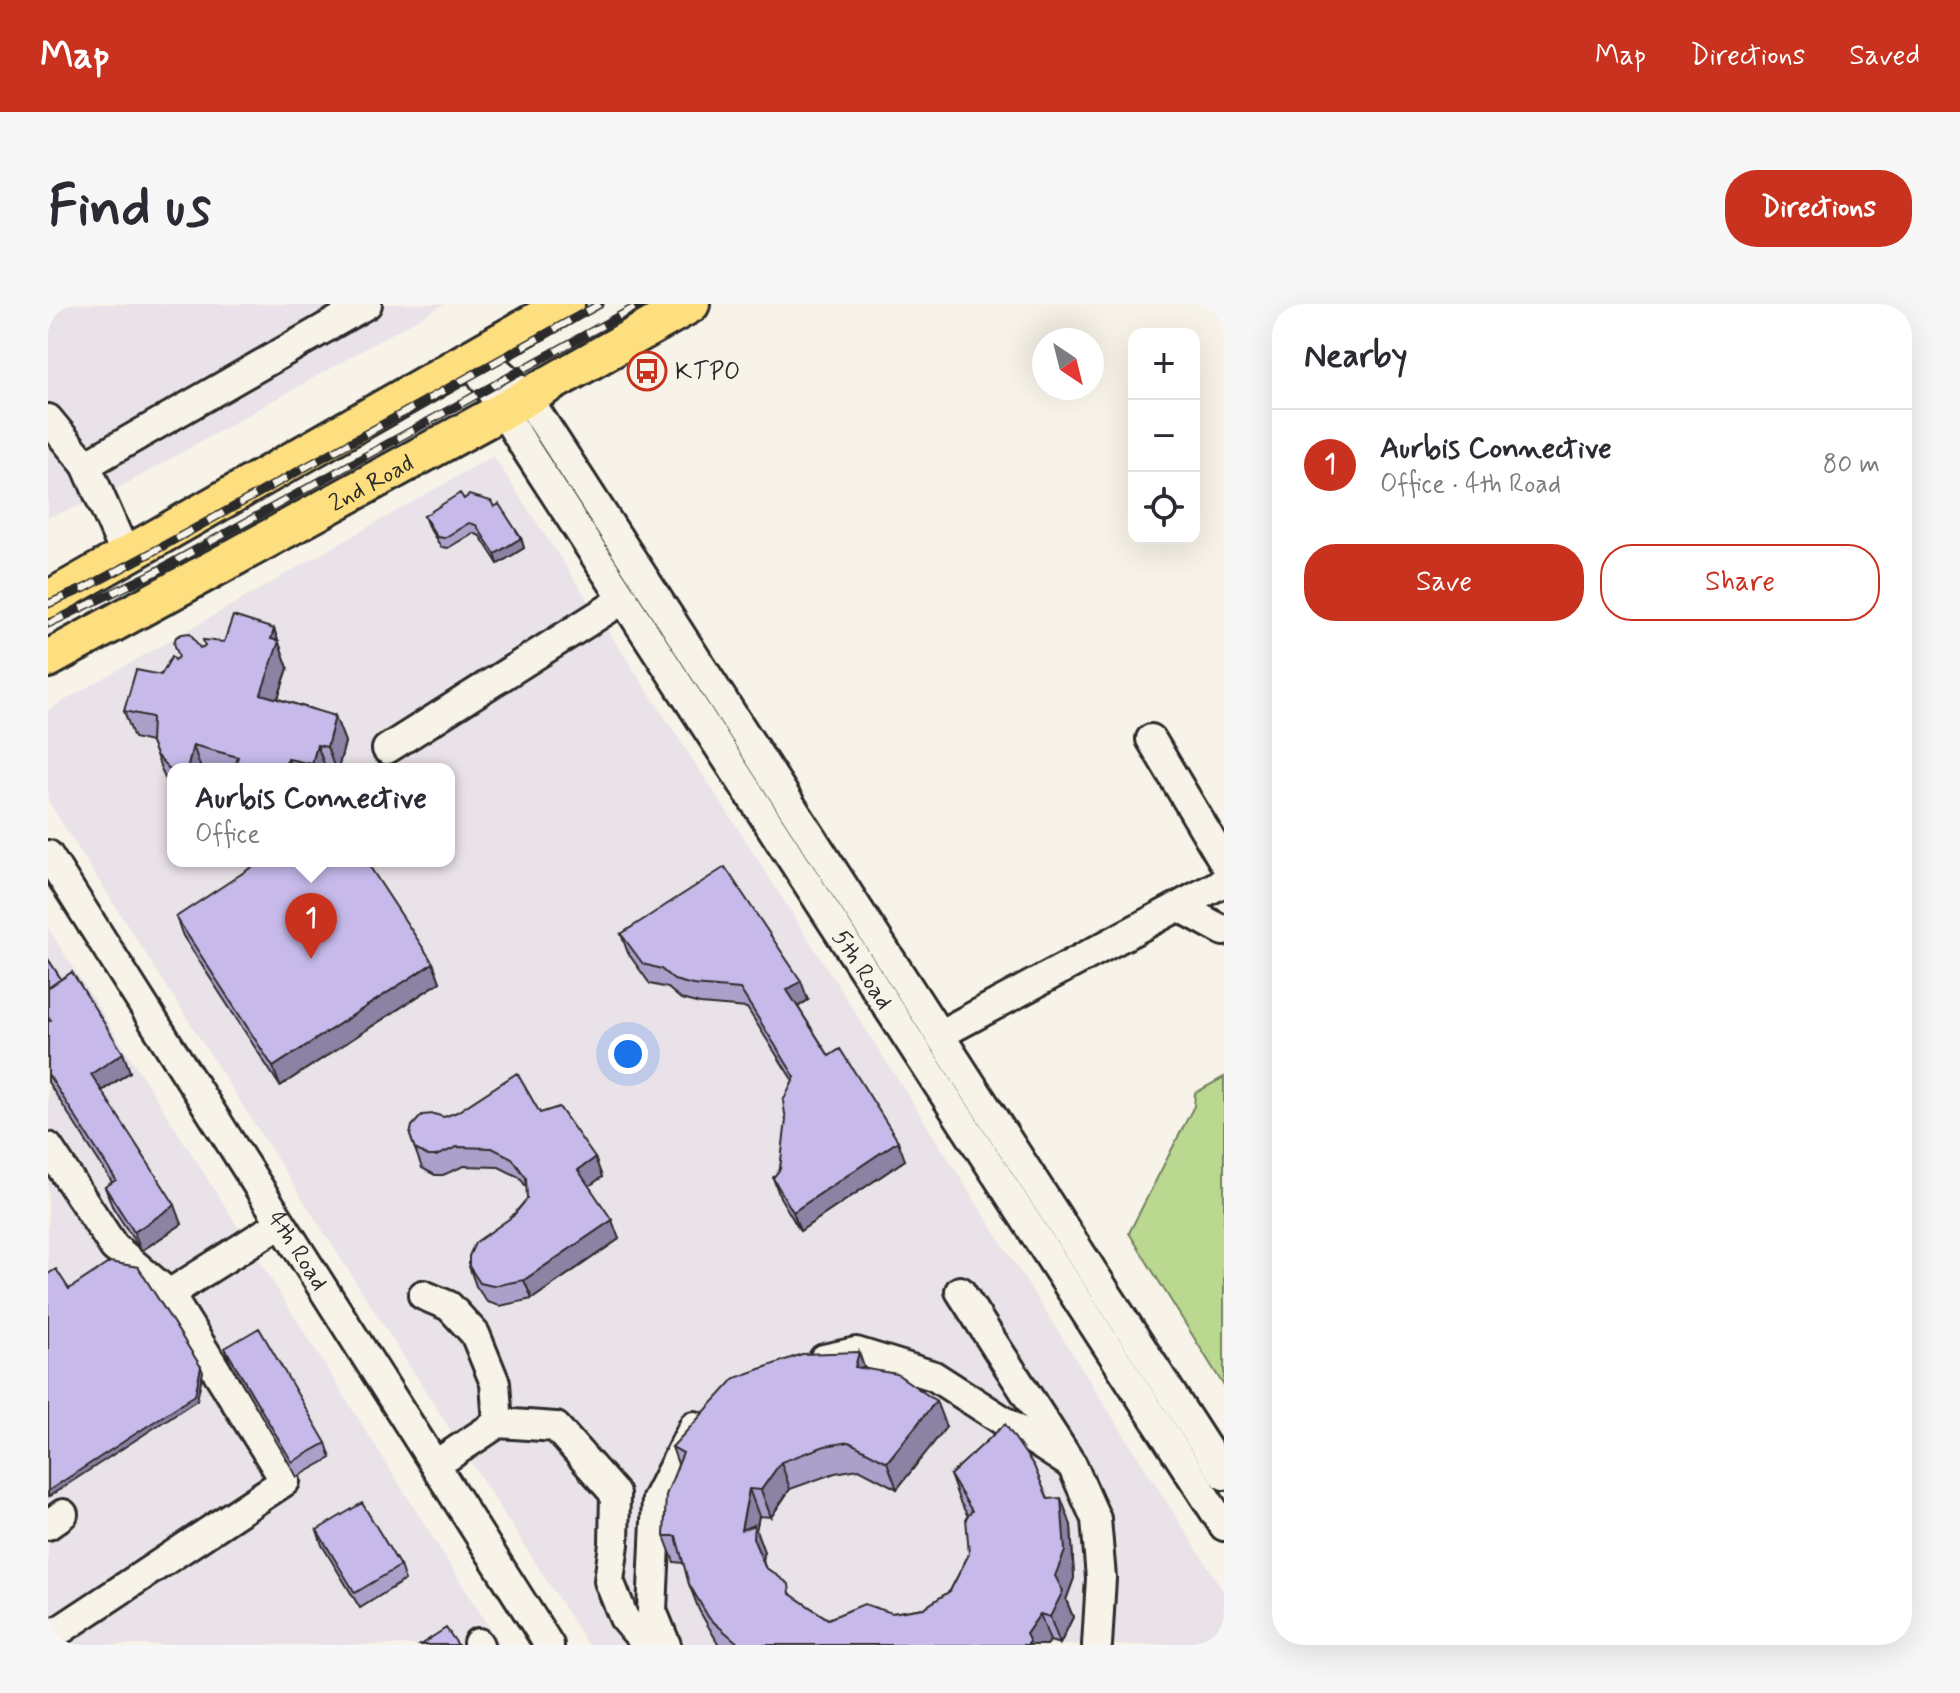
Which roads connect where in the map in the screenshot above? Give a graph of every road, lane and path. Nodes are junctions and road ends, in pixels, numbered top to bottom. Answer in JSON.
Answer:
{"nodes":[{"id":1,"x":367,"y":304,"type":"edge"},
{"id":2,"x":566,"y":304,"type":"edge"},
{"id":3,"x":691,"y":304,"type":"edge"},
{"id":4,"x":475,"y":356,"type":"junction"},
{"id":5,"x":514,"y":404,"type":"junction"},
{"id":6,"x":48,"y":419,"type":"edge"},
{"id":7,"x":86,"y":465,"type":"junction"},
{"id":8,"x":127,"y":558,"type":"junction"},
{"id":9,"x":624,"y":599,"type":"junction"},
{"id":10,"x":48,"y":600,"type":"edge"},
{"id":11,"x":48,"y":659,"type":"edge"},
{"id":12,"x":1151,"y":739,"type":"dead end"},
{"id":13,"x":387,"y":749,"type":"dead end"},
{"id":14,"x":48,"y":855,"type":"edge"},
{"id":15,"x":1224,"y":862,"type":"edge"},
{"id":16,"x":1224,"y":882,"type":"edge"},
{"id":17,"x":1180,"y":907,"type":"junction"},
{"id":18,"x":1224,"y":931,"type":"edge"},
{"id":19,"x":867,"y":949,"type":"junction"},
{"id":20,"x":939,"y":1035,"type":"junction"},
{"id":21,"x":956,"y":1086,"type":"junction"},
{"id":22,"x":48,"y":1147,"type":"edge"},
{"id":23,"x":281,"y":1223,"type":"junction"},
{"id":24,"x":960,"y":1291,"type":"dead end"},
{"id":25,"x":169,"y":1294,"type":"junction"},
{"id":26,"x":423,"y":1295,"type":"dead end"},
{"id":27,"x":802,"y":1364,"type":"edge"},
{"id":28,"x":717,"y":1407,"type":"edge"},
{"id":29,"x":498,"y":1423,"type":"junction"},
{"id":30,"x":435,"y":1465,"type":"junction"},
{"id":31,"x":1072,"y":1465,"type":"junction"},
{"id":32,"x":1224,"y":1475,"type":"edge"},
{"id":33,"x":1224,"y":1526,"type":"edge"},
{"id":34,"x":48,"y":1638,"type":"edge"},
{"id":35,"x":549,"y":1645,"type":"edge"},
{"id":36,"x":647,"y":1645,"type":"edge"},
{"id":37,"x":666,"y":1645,"type":"edge"},
{"id":38,"x":1097,"y":1645,"type":"edge"}],
"edges":[{"from":1,"to":7,"type":"street"},
{"from":2,"to":4,"type":"main road"},
{"from":3,"to":5,"type":"main road","name":"2nd Road"},
{"from":4,"to":5,"type":"street"},
{"from":4,"to":8,"type":"main road"},
{"from":5,"to":9,"type":"street","name":"5th Road"},
{"from":5,"to":11,"type":"main road","name":"2nd Road"},
{"from":5,"to":19,"type":"street","name":"5th Road"},
{"from":6,"to":7,"type":"street"},
{"from":7,"to":8,"type":"street"},
{"from":8,"to":10,"type":"main road"},
{"from":9,"to":13,"type":"street"},
{"from":9,"to":19,"type":"street","name":"5th Road"},
{"from":12,"to":15,"type":"street"},
{"from":14,"to":23,"type":"street","name":"4th Road"},
{"from":16,"to":17,"type":"street"},
{"from":17,"to":18,"type":"street"},
{"from":17,"to":20,"type":"street"},
{"from":19,"to":20,"type":"street","name":"5th Road"},
{"from":19,"to":21,"type":"street","name":"5th Road"},
{"from":20,"to":21,"type":"street","name":"5th Road"},
{"from":21,"to":32,"type":"street","name":"5th Road"},
{"from":21,"to":33,"type":"street","name":"5th Road"},
{"from":22,"to":25,"type":"street"},
{"from":23,"to":25,"type":"street"},
{"from":23,"to":30,"type":"street","name":"4th Road"},
{"from":24,"to":31,"type":"street"},
{"from":25,"to":34,"type":"street"},
{"from":26,"to":29,"type":"street"},
{"from":27,"to":31,"type":"street"},
{"from":28,"to":37,"type":"street"},
{"from":29,"to":30,"type":"street"},
{"from":29,"to":36,"type":"street"},
{"from":30,"to":35,"type":"street","name":"4th Road"},
{"from":31,"to":38,"type":"street"}]}
